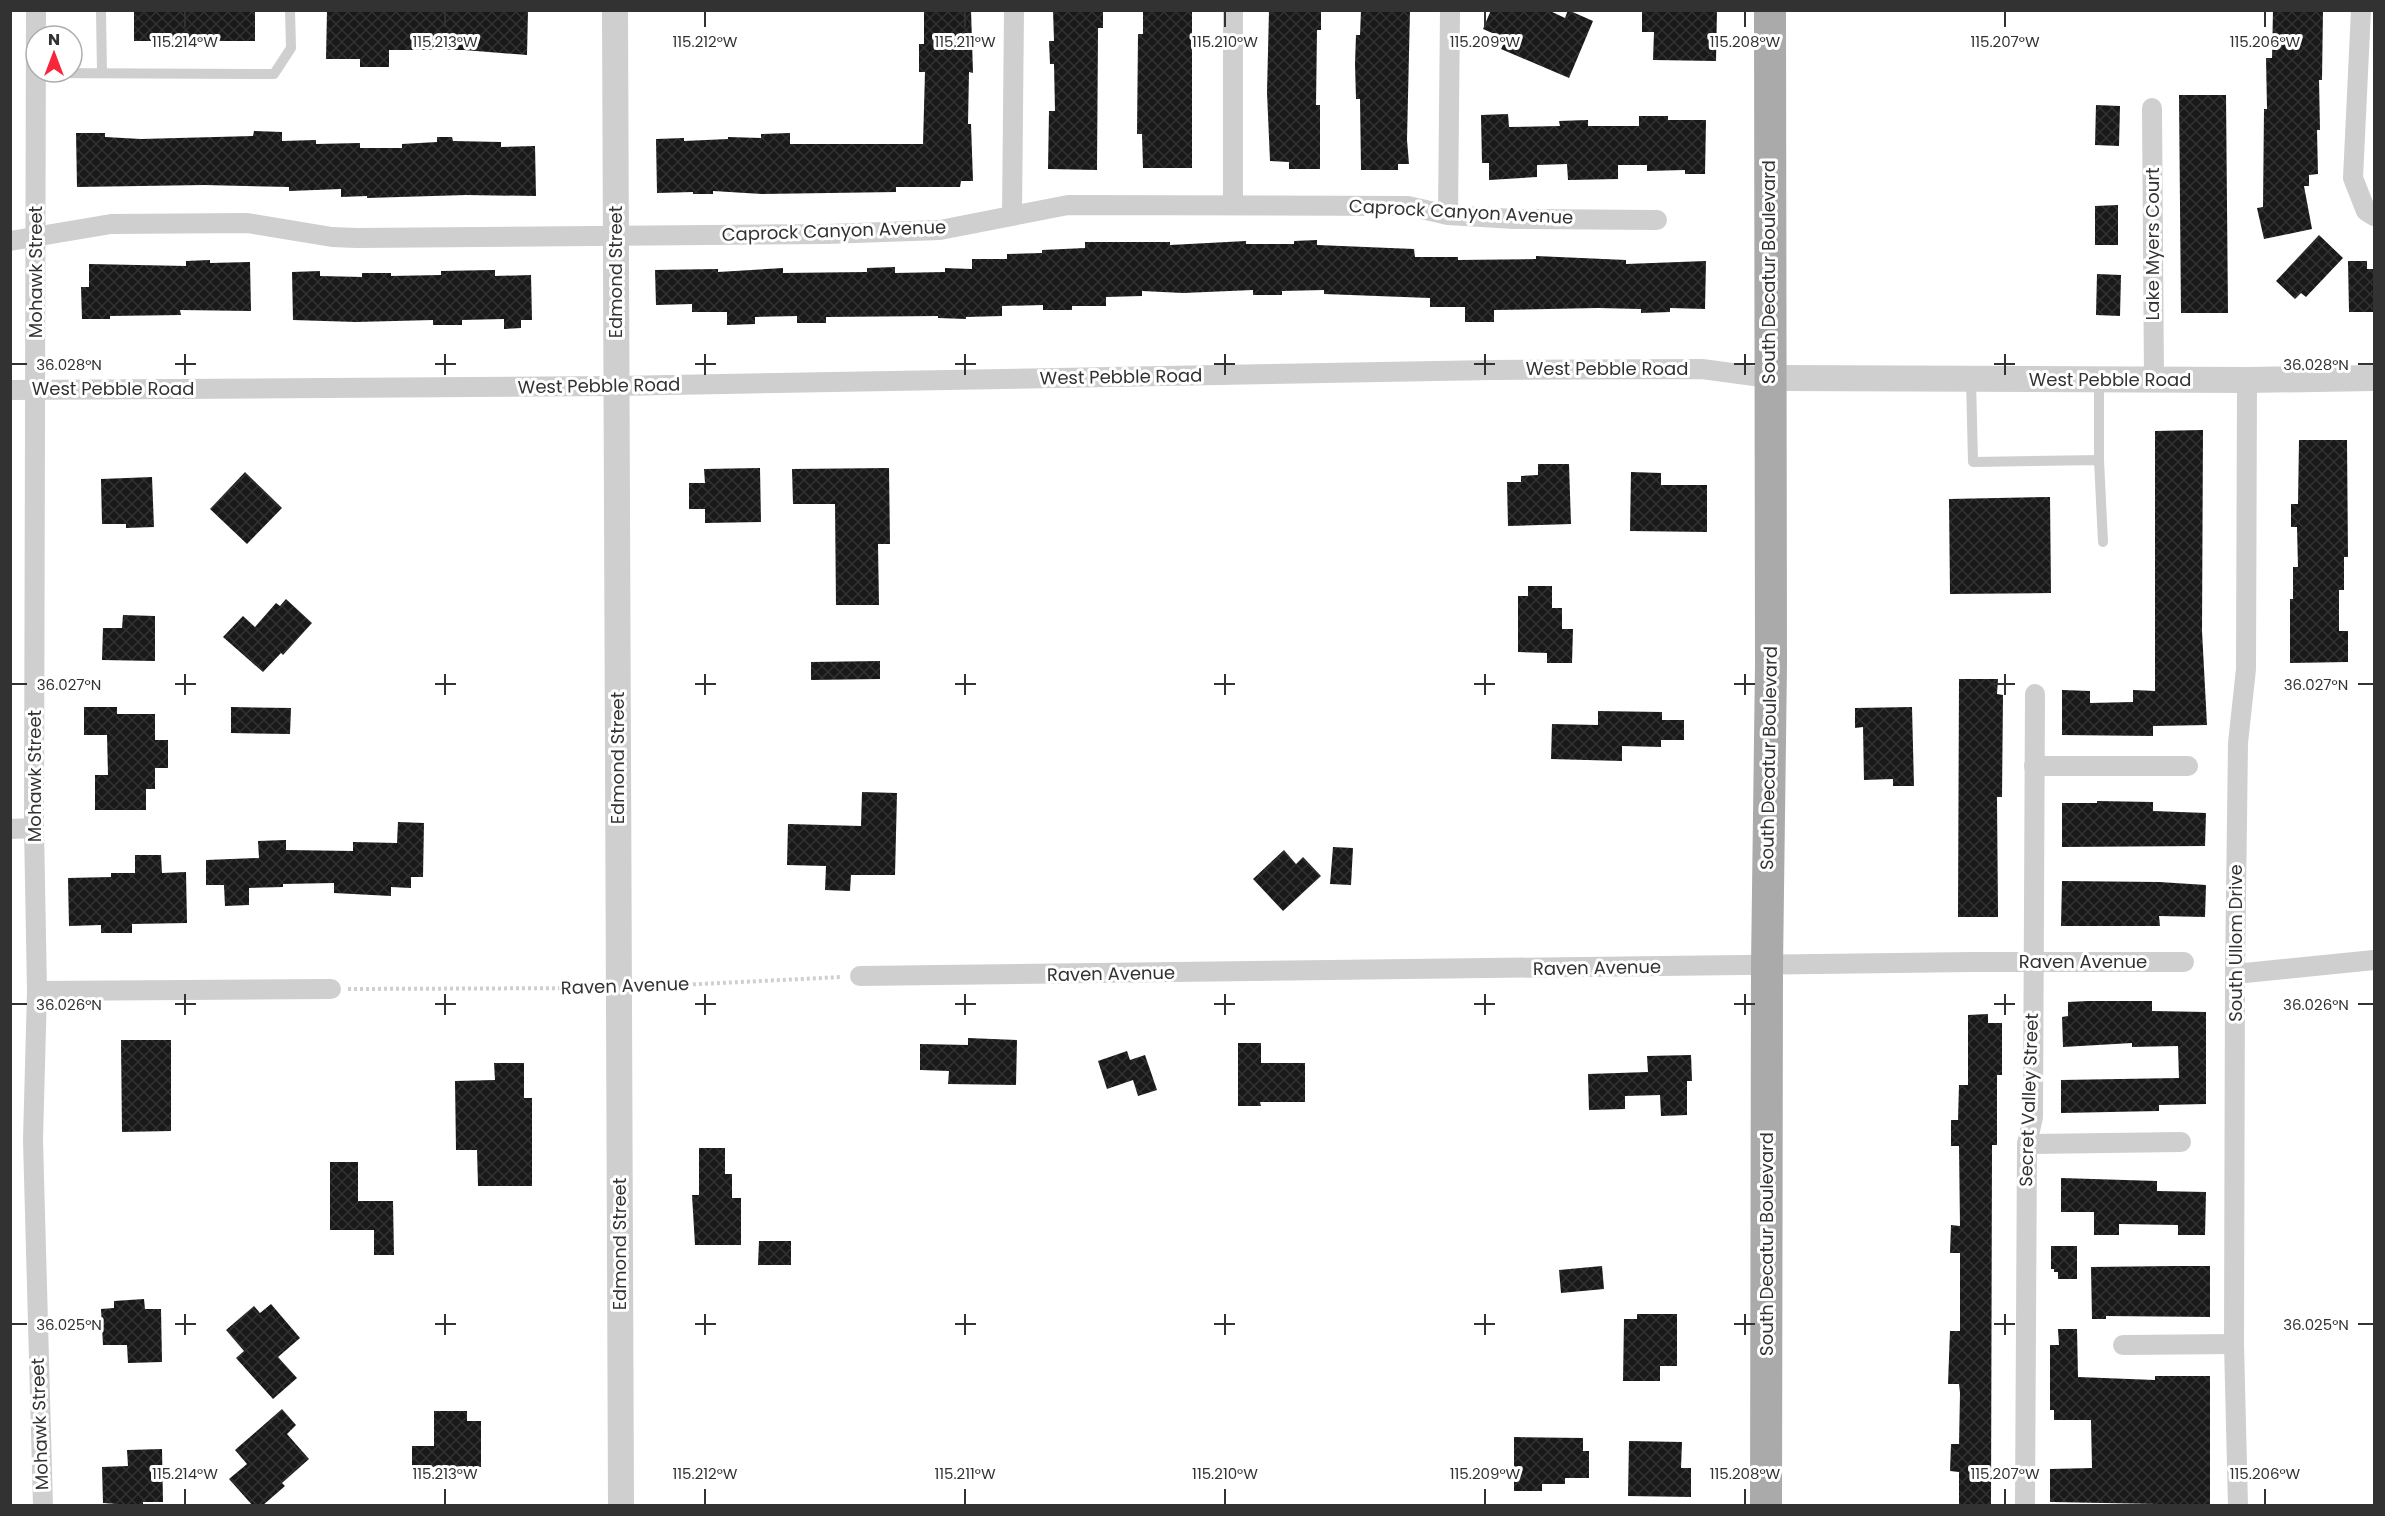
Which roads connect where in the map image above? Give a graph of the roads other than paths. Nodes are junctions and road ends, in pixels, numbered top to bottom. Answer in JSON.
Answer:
{"nodes":[{"id":1,"x":101,"y":10,"type":"edge"},
{"id":2,"x":290,"y":10,"type":"edge"},
{"id":3,"x":615,"y":10,"type":"edge"},
{"id":4,"x":1014,"y":10,"type":"edge"},
{"id":5,"x":1233,"y":10,"type":"edge"},
{"id":6,"x":1450,"y":10,"type":"edge"},
{"id":7,"x":1770,"y":10,"type":"edge"},
{"id":8,"x":2361,"y":10,"type":"edge"},
{"id":9,"x":84,"y":73,"type":"edge"},
{"id":10,"x":102,"y":73,"type":"junction"},
{"id":11,"x":36,"y":84,"type":"edge"},
{"id":12,"x":2152,"y":108,"type":"dead end"},
{"id":13,"x":1233,"y":205,"type":"junction"},
{"id":14,"x":2370,"y":214,"type":"edge"},
{"id":15,"x":1012,"y":215,"type":"junction"},
{"id":16,"x":1448,"y":215,"type":"junction"},
{"id":17,"x":1657,"y":220,"type":"dead end"},
{"id":18,"x":615,"y":235,"type":"junction"},
{"id":19,"x":36,"y":237,"type":"junction"},
{"id":20,"x":10,"y":241,"type":"edge"},
{"id":21,"x":1769,"y":378,"type":"junction"},
{"id":22,"x":2374,"y":378,"type":"edge"},
{"id":23,"x":1971,"y":379,"type":"junction"},
{"id":24,"x":2099,"y":379,"type":"junction"},
{"id":25,"x":2154,"y":380,"type":"junction"},
{"id":26,"x":2247,"y":380,"type":"junction"},
{"id":27,"x":616,"y":386,"type":"junction"},
{"id":28,"x":10,"y":390,"type":"edge"},
{"id":29,"x":36,"y":390,"type":"junction"},
{"id":30,"x":2099,"y":460,"type":"junction"},
{"id":31,"x":2103,"y":542,"type":"dead end"},
{"id":32,"x":2035,"y":694,"type":"dead end"},
{"id":33,"x":2034,"y":766,"type":"junction"},
{"id":34,"x":2188,"y":766,"type":"dead end"},
{"id":35,"x":34,"y":828,"type":"junction"},
{"id":36,"x":10,"y":829,"type":"edge"},
{"id":37,"x":2374,"y":960,"type":"edge"},
{"id":38,"x":2032,"y":962,"type":"junction"},
{"id":39,"x":2184,"y":962,"type":"dead end"},
{"id":40,"x":1767,"y":966,"type":"junction"},
{"id":41,"x":2235,"y":974,"type":"junction"},
{"id":42,"x":860,"y":976,"type":"road end"},
{"id":43,"x":331,"y":989,"type":"road end"},
{"id":44,"x":37,"y":991,"type":"junction"},
{"id":45,"x":2181,"y":1142,"type":"dead end"},
{"id":46,"x":2027,"y":1144,"type":"junction"},
{"id":47,"x":2234,"y":1344,"type":"junction"},
{"id":48,"x":2123,"y":1345,"type":"dead end"},
{"id":49,"x":43,"y":1506,"type":"edge"},
{"id":50,"x":621,"y":1506,"type":"edge"},
{"id":51,"x":1766,"y":1506,"type":"edge"},
{"id":52,"x":2025,"y":1506,"type":"edge"},
{"id":53,"x":2238,"y":1506,"type":"edge"}],
"edges":[{"from":1,"to":10,"type":"lane"},
{"from":2,"to":10,"type":"lane"},
{"from":3,"to":18,"type":"street","name":"Edmond Street"},
{"from":4,"to":15,"type":"street"},
{"from":5,"to":13,"type":"street"},
{"from":6,"to":16,"type":"street"},
{"from":7,"to":21,"type":"main road","name":"South Decatur Boulevard"},
{"from":8,"to":14,"type":"street"},
{"from":9,"to":10,"type":"lane"},
{"from":11,"to":19,"type":"street","name":"Mohawk Street"},
{"from":12,"to":25,"type":"street","name":"Lake Myers Court"},
{"from":13,"to":15,"type":"street","name":"Caprock Canyon Avenue"},
{"from":13,"to":16,"type":"street","name":"Caprock Canyon Avenue"},
{"from":15,"to":18,"type":"street","name":"Caprock Canyon Avenue"},
{"from":16,"to":17,"type":"street","name":"Caprock Canyon Avenue"},
{"from":18,"to":19,"type":"street","name":"Caprock Canyon Avenue"},
{"from":18,"to":27,"type":"street","name":"Edmond Street"},
{"from":19,"to":20,"type":"street","name":"Caprock Canyon Avenue"},
{"from":19,"to":29,"type":"street","name":"Mohawk Street"},
{"from":21,"to":23,"type":"street","name":"West Pebble Road"},
{"from":21,"to":27,"type":"street","name":"West Pebble Road"},
{"from":21,"to":40,"type":"main road","name":"South Decatur Boulevard"},
{"from":22,"to":26,"type":"street","name":"West Pebble Road"},
{"from":23,"to":24,"type":"street","name":"West Pebble Road"},
{"from":23,"to":30,"type":"lane"},
{"from":24,"to":25,"type":"street","name":"West Pebble Road"},
{"from":24,"to":30,"type":"lane"},
{"from":25,"to":26,"type":"street","name":"West Pebble Road"},
{"from":26,"to":41,"type":"street","name":"South Ullom Drive"},
{"from":27,"to":29,"type":"street","name":"West Pebble Road"},
{"from":27,"to":50,"type":"street","name":"Edmond Street"},
{"from":28,"to":29,"type":"street","name":"West Pebble Road"},
{"from":29,"to":35,"type":"street","name":"Mohawk Street"},
{"from":30,"to":31,"type":"lane"},
{"from":32,"to":33,"type":"street","name":"Secret Valley Street"},
{"from":33,"to":34,"type":"street"},
{"from":33,"to":38,"type":"street","name":"Secret Valley Street"},
{"from":35,"to":36,"type":"street"},
{"from":35,"to":44,"type":"street","name":"Mohawk Street"},
{"from":37,"to":41,"type":"street"},
{"from":38,"to":39,"type":"street","name":"Raven Avenue"},
{"from":38,"to":40,"type":"street","name":"Raven Avenue"},
{"from":38,"to":46,"type":"street","name":"Secret Valley Street"},
{"from":40,"to":42,"type":"street","name":"Raven Avenue"},
{"from":40,"to":51,"type":"main road","name":"South Decatur Boulevard"},
{"from":41,"to":47,"type":"street","name":"South Ullom Drive"},
{"from":43,"to":44,"type":"street"},
{"from":44,"to":49,"type":"street","name":"Mohawk Street"},
{"from":45,"to":46,"type":"street"},
{"from":46,"to":52,"type":"street","name":"Secret Valley Street"},
{"from":47,"to":48,"type":"street"},
{"from":47,"to":53,"type":"street","name":"South Ullom Drive"}]}
